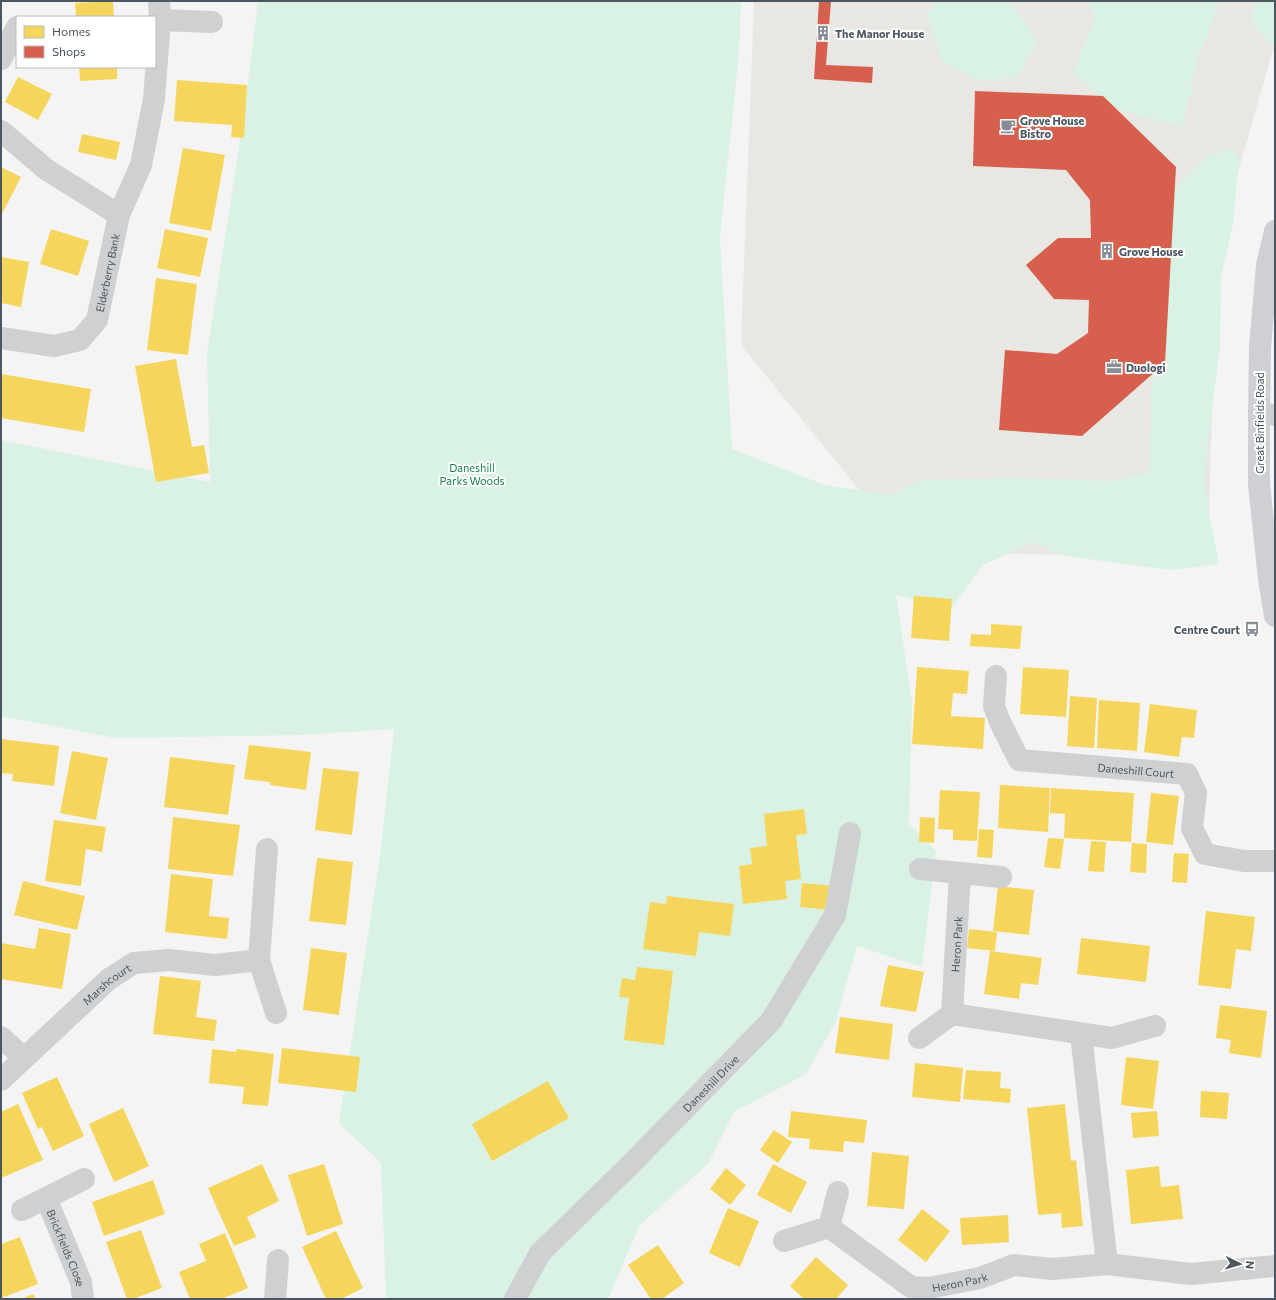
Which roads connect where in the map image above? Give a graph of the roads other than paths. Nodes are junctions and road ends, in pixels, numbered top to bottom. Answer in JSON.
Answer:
{"nodes":[{"id":1,"x":159,"y":10,"type":"edge"},
{"id":2,"x":212,"y":22,"type":"dead end"},
{"id":3,"x":16,"y":29,"type":"edge"},
{"id":4,"x":1,"y":59,"type":"edge"},
{"id":5,"x":156,"y":63,"type":"edge"},
{"id":6,"x":156,"y":68,"type":"edge"},
{"id":7,"x":1,"y":131,"type":"edge"},
{"id":8,"x":120,"y":215,"type":"junction"},
{"id":9,"x":1275,"y":231,"type":"edge"},
{"id":10,"x":1,"y":338,"type":"edge"},
{"id":11,"x":1267,"y":414,"type":"edge"},
{"id":12,"x":1275,"y":616,"type":"edge"},
{"id":13,"x":996,"y":676,"type":"dead end"},
{"id":14,"x":850,"y":833,"type":"dead end"},
{"id":15,"x":267,"y":848,"type":"dead end"},
{"id":16,"x":1275,"y":861,"type":"edge"},
{"id":17,"x":920,"y":869,"type":"dead end"},
{"id":18,"x":960,"y":874,"type":"junction"},
{"id":19,"x":1001,"y":877,"type":"dead end"},
{"id":20,"x":259,"y":960,"type":"junction"},
{"id":21,"x":276,"y":1013,"type":"dead end"},
{"id":22,"x":952,"y":1014,"type":"junction"},
{"id":23,"x":1155,"y":1026,"type":"dead end"},
{"id":24,"x":1081,"y":1034,"type":"junction"},
{"id":25,"x":1,"y":1037,"type":"edge"},
{"id":26,"x":919,"y":1038,"type":"dead end"},
{"id":27,"x":24,"y":1058,"type":"junction"},
{"id":28,"x":1,"y":1080,"type":"edge"},
{"id":29,"x":84,"y":1180,"type":"dead end"},
{"id":30,"x":838,"y":1192,"type":"dead end"},
{"id":31,"x":46,"y":1198,"type":"junction"},
{"id":32,"x":22,"y":1210,"type":"dead end"},
{"id":33,"x":829,"y":1227,"type":"junction"},
{"id":34,"x":784,"y":1241,"type":"dead end"},
{"id":35,"x":278,"y":1260,"type":"dead end"},
{"id":36,"x":1107,"y":1264,"type":"junction"},
{"id":37,"x":1275,"y":1266,"type":"edge"},
{"id":38,"x":83,"y":1299,"type":"edge"},
{"id":39,"x":275,"y":1299,"type":"edge"},
{"id":40,"x":515,"y":1299,"type":"edge"}],
"edges":[{"from":1,"to":2,"type":"street","name":"Elderberry Bank"},
{"from":1,"to":5,"type":"street","name":"Elderberry Bank"},
{"from":3,"to":4,"type":"street"},
{"from":6,"to":8,"type":"street","name":"Elderberry Bank"},
{"from":7,"to":8,"type":"street"},
{"from":8,"to":10,"type":"street","name":"Elderberry Bank"},
{"from":9,"to":11,"type":"street","name":"Great Binfields Road"},
{"from":11,"to":12,"type":"street","name":"Great Binfields Road"},
{"from":13,"to":16,"type":"street","name":"Daneshill Court"},
{"from":14,"to":40,"type":"street","name":"Daneshill Drive"},
{"from":15,"to":20,"type":"street"},
{"from":17,"to":18,"type":"street"},
{"from":18,"to":19,"type":"street"},
{"from":18,"to":22,"type":"street","name":"Heron Park"},
{"from":20,"to":21,"type":"street"},
{"from":20,"to":27,"type":"street","name":"Marshcourt"},
{"from":22,"to":24,"type":"street"},
{"from":22,"to":26,"type":"street"},
{"from":23,"to":24,"type":"street"},
{"from":24,"to":36,"type":"street"},
{"from":25,"to":27,"type":"street"},
{"from":27,"to":28,"type":"street","name":"Marshcourt"},
{"from":29,"to":31,"type":"street","name":"Brickfields Close"},
{"from":30,"to":33,"type":"street"},
{"from":31,"to":32,"type":"street","name":"Brickfields Close"},
{"from":31,"to":38,"type":"street","name":"Brickfields Close"},
{"from":33,"to":34,"type":"street"},
{"from":33,"to":36,"type":"street","name":"Heron Park"},
{"from":35,"to":39,"type":"street"},
{"from":36,"to":37,"type":"street","name":"Heron Park"}]}
